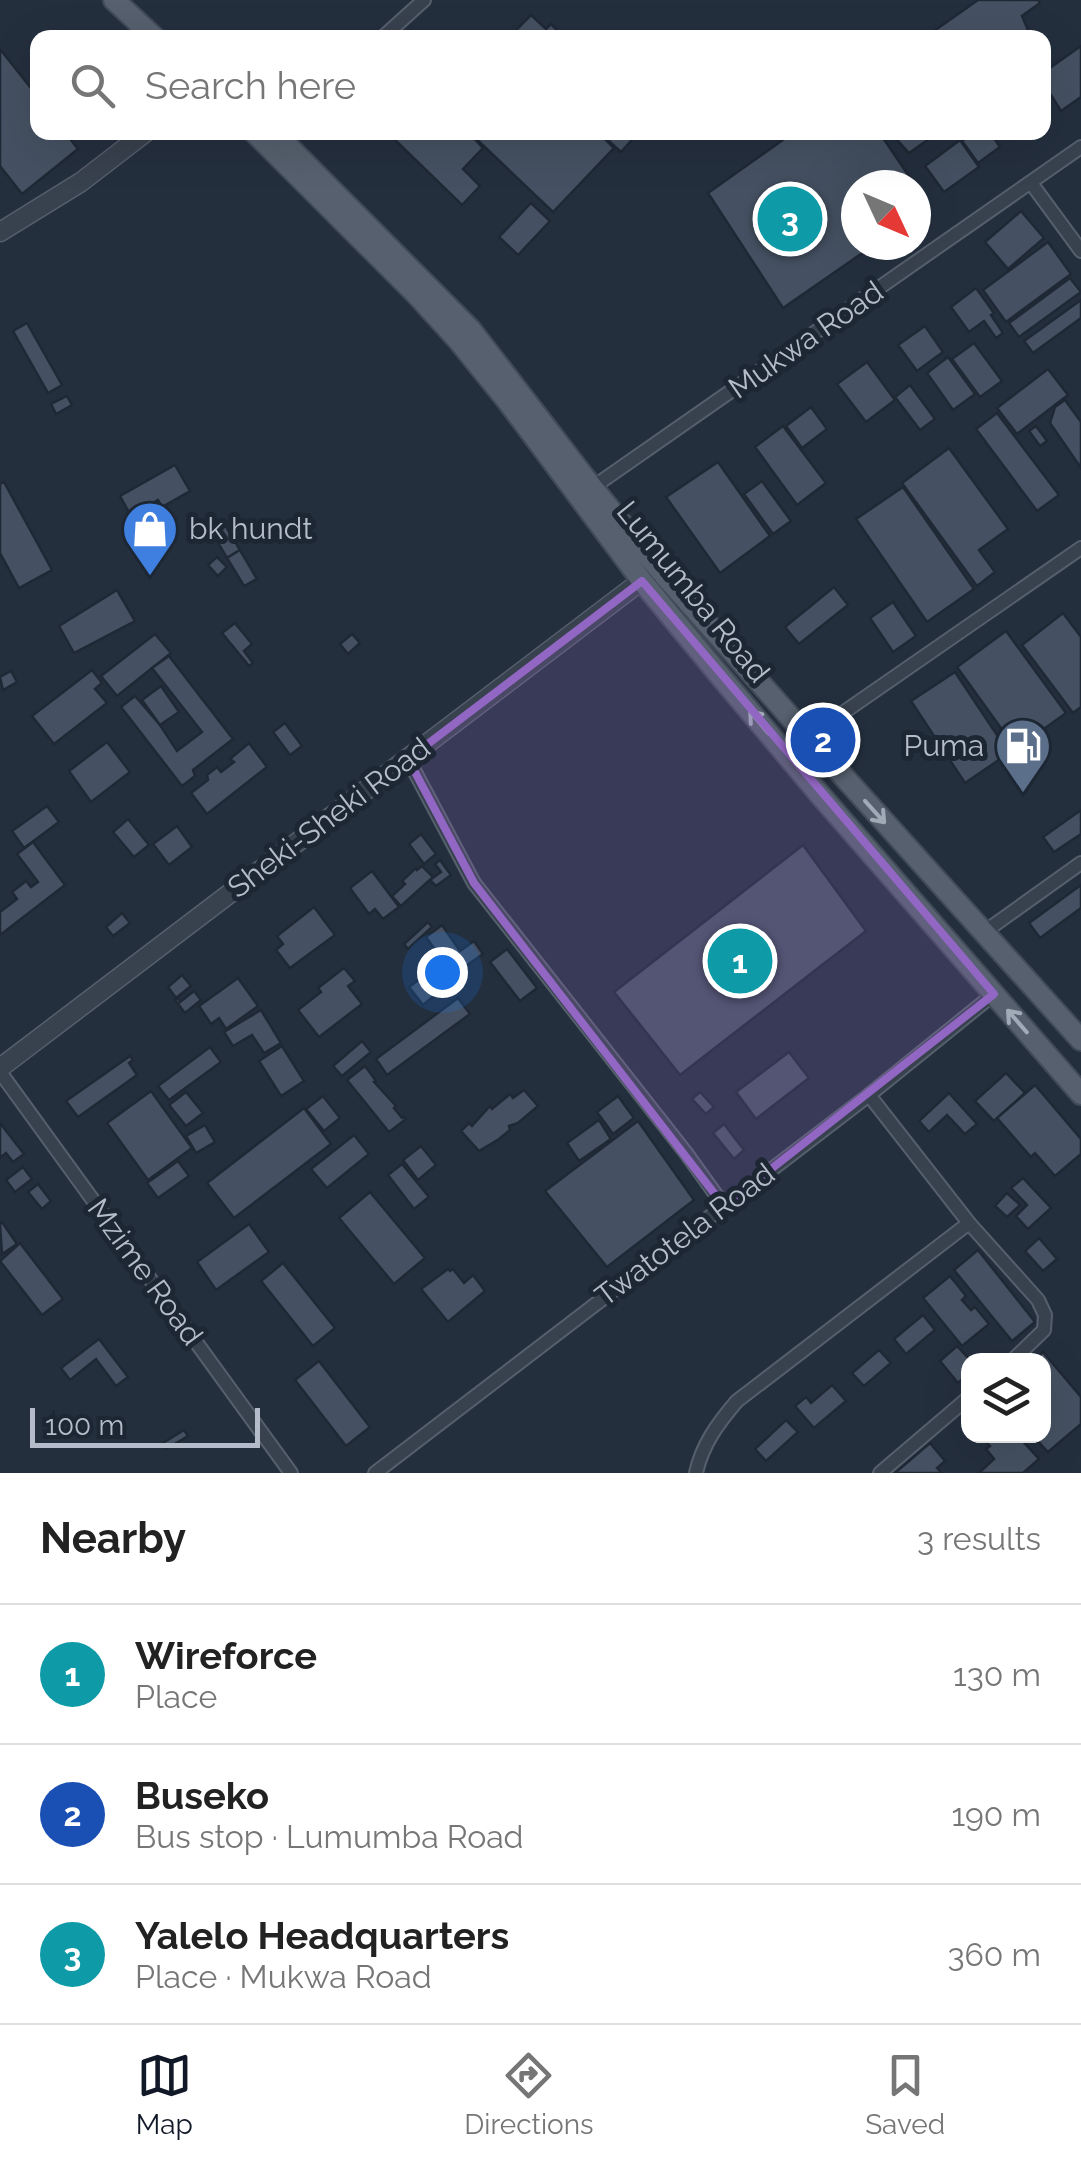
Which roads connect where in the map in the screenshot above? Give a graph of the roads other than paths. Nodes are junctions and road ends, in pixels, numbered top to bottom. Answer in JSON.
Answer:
{"nodes":[{"id":1,"x":114,"y":0,"type":"edge"},
{"id":2,"x":133,"y":0,"type":"edge"},
{"id":3,"x":424,"y":0,"type":"edge"},
{"id":4,"x":146,"y":30,"type":"edge"},
{"id":5,"x":164,"y":30,"type":"edge"},
{"id":6,"x":391,"y":30,"type":"edge"},
{"id":7,"x":136,"y":140,"type":"edge"},
{"id":8,"x":275,"y":140,"type":"edge"},
{"id":9,"x":1081,"y":146,"type":"edge"},
{"id":10,"x":1031,"y":184,"type":"junction"},
{"id":11,"x":0,"y":232,"type":"edge"},
{"id":12,"x":1081,"y":251,"type":"edge"},
{"id":13,"x":586,"y":492,"type":"junction"},
{"id":14,"x":1081,"y":548,"type":"edge"},
{"id":15,"x":650,"y":574,"type":"junction"},
{"id":16,"x":808,"y":738,"type":"junction"},
{"id":17,"x":408,"y":759,"type":"junction"},
{"id":18,"x":1081,"y":863,"type":"edge"},
{"id":19,"x":983,"y":933,"type":"junction"},
{"id":20,"x":994,"y":994,"type":"junction"},
{"id":21,"x":1081,"y":1040,"type":"edge"},
{"id":22,"x":0,"y":1070,"type":"edge"},
{"id":23,"x":1081,"y":1094,"type":"edge"},
{"id":24,"x":870,"y":1095,"type":"junction"},
{"id":25,"x":724,"y":1206,"type":"junction"},
{"id":26,"x":969,"y":1222,"type":"junction"},
{"id":27,"x":1020,"y":1353,"type":"edge"},
{"id":28,"x":961,"y":1404,"type":"edge"},
{"id":29,"x":382,"y":1471,"type":"edge"},
{"id":30,"x":291,"y":1473,"type":"edge"},
{"id":31,"x":696,"y":1473,"type":"edge"},
{"id":32,"x":880,"y":1473,"type":"edge"}],
"edges":[{"from":1,"to":4,"type":"main road"},
{"from":2,"to":5,"type":"main road"},
{"from":3,"to":6,"type":"street"},
{"from":7,"to":11,"type":"street"},
{"from":8,"to":13,"type":"main road","name":"Lumumba Road"},
{"from":9,"to":10,"type":"street","name":"Mukwa Road"},
{"from":10,"to":12,"type":"street"},
{"from":10,"to":13,"type":"street","name":"Mukwa Road"},
{"from":13,"to":15,"type":"main road","name":"Lumumba Road"},
{"from":14,"to":16,"type":"street"},
{"from":15,"to":16,"type":"main road","name":"Lumumba Road"},
{"from":15,"to":17,"type":"street","name":"Sheki-Sheki Road"},
{"from":20,"to":15,"type":"main road","name":"Lumumba Road","one_way":true},
{"from":16,"to":19,"type":"main road","name":"Lumumba Road","one_way":true},
{"from":17,"to":22,"type":"street","name":"Sheki-Sheki Road"},
{"from":17,"to":25,"type":"street"},
{"from":18,"to":19,"type":"street"},
{"from":19,"to":21,"type":"main road","name":"Lumumba Road"},
{"from":23,"to":20,"type":"main road","name":"Lumumba Road","one_way":true},
{"from":20,"to":24,"type":"street","name":"Twatotela Road"},
{"from":22,"to":30,"type":"street","name":"Mzime Road"},
{"from":24,"to":25,"type":"street","name":"Twatotela Road"},
{"from":24,"to":26,"type":"street"},
{"from":25,"to":29,"type":"street","name":"Twatotela Road"},
{"from":26,"to":27,"type":"street"},
{"from":26,"to":31,"type":"street"},
{"from":28,"to":32,"type":"street"}]}
